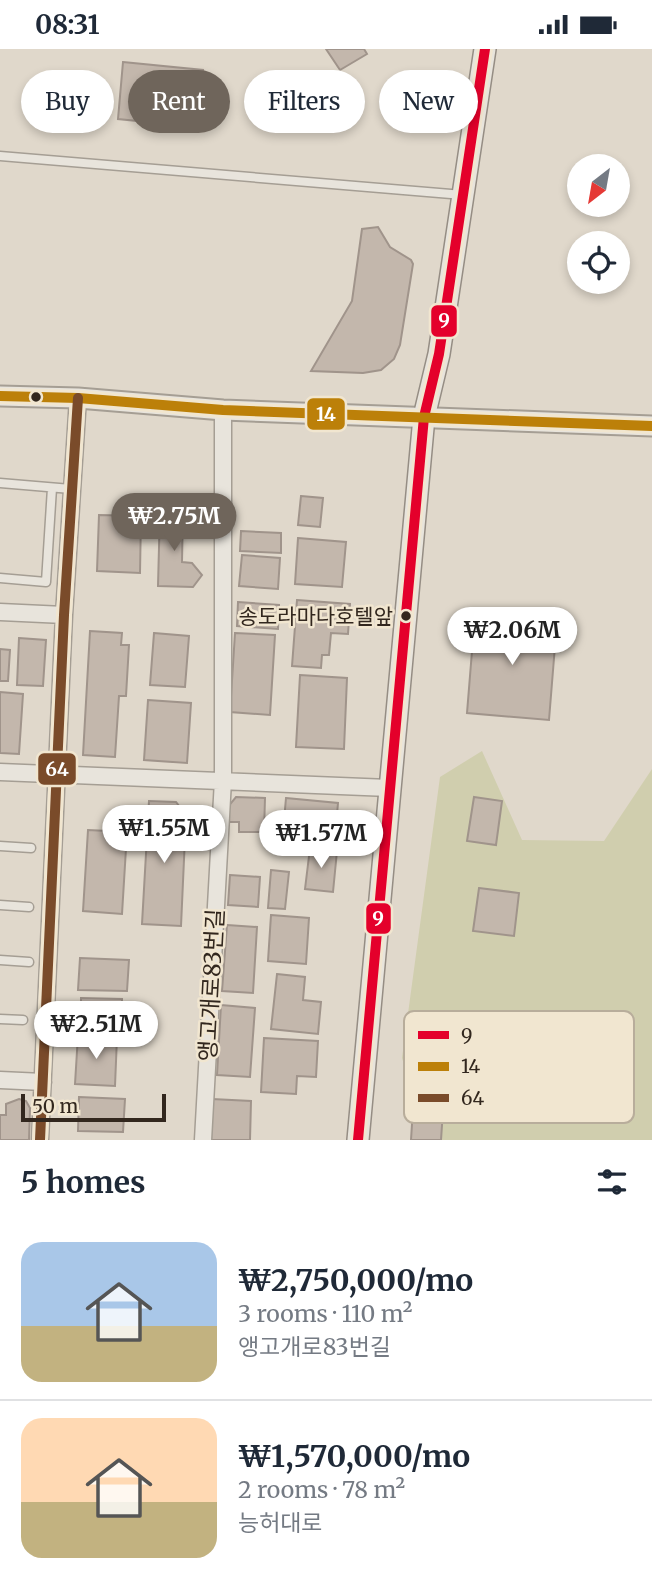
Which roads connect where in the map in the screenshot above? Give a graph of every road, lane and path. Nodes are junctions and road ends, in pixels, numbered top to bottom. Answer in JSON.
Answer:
{"nodes":[{"id":1,"x":485,"y":49,"type":"edge"},
{"id":2,"x":0,"y":156,"type":"edge"},
{"id":3,"x":463,"y":195,"type":"junction"},
{"id":4,"x":0,"y":396,"type":"edge"},
{"id":5,"x":78,"y":398,"type":"junction"},
{"id":6,"x":223,"y":410,"type":"junction"},
{"id":7,"x":424,"y":417,"type":"junction"},
{"id":8,"x":652,"y":426,"type":"edge"},
{"id":9,"x":0,"y":483,"type":"edge"},
{"id":10,"x":52,"y":488,"type":"junction"},
{"id":11,"x":71,"y":489,"type":"junction"},
{"id":12,"x":0,"y":578,"type":"edge"},
{"id":13,"x":0,"y":612,"type":"edge"},
{"id":14,"x":64,"y":615,"type":"junction"},
{"id":15,"x":0,"y":772,"type":"edge"},
{"id":16,"x":57,"y":775,"type":"junction"},
{"id":17,"x":223,"y":780,"type":"junction"},
{"id":18,"x":389,"y":788,"type":"junction"},
{"id":19,"x":0,"y":846,"type":"edge"},
{"id":20,"x":31,"y":848,"type":"dead end"},
{"id":21,"x":0,"y":905,"type":"edge"},
{"id":22,"x":29,"y":907,"type":"dead end"},
{"id":23,"x":0,"y":960,"type":"edge"},
{"id":24,"x":29,"y":962,"type":"dead end"},
{"id":25,"x":0,"y":1019,"type":"edge"},
{"id":26,"x":23,"y":1020,"type":"dead end"},
{"id":27,"x":0,"y":1080,"type":"edge"},
{"id":28,"x":43,"y":1081,"type":"junction"},
{"id":29,"x":40,"y":1140,"type":"edge"},
{"id":30,"x":203,"y":1140,"type":"edge"},
{"id":31,"x":358,"y":1140,"type":"edge"}],
"edges":[{"from":1,"to":3,"type":"main road"},
{"from":2,"to":3,"type":"lane"},
{"from":3,"to":7,"type":"main road"},
{"from":4,"to":5,"type":"street"},
{"from":5,"to":6,"type":"street"},
{"from":5,"to":11,"type":"street"},
{"from":6,"to":7,"type":"street"},
{"from":6,"to":17,"type":"street","name":"앵고개로83번길"},
{"from":7,"to":8,"type":"street"},
{"from":7,"to":18,"type":"main road"},
{"from":9,"to":10,"type":"lane"},
{"from":10,"to":11,"type":"lane"},
{"from":10,"to":12,"type":"lane"},
{"from":11,"to":14,"type":"street"},
{"from":13,"to":14,"type":"street"},
{"from":14,"to":16,"type":"street"},
{"from":15,"to":16,"type":"street"},
{"from":16,"to":17,"type":"street"},
{"from":16,"to":28,"type":"street"},
{"from":17,"to":18,"type":"street"},
{"from":17,"to":30,"type":"street","name":"앵고개로83번길"},
{"from":18,"to":31,"type":"main road"},
{"from":19,"to":20,"type":"lane"},
{"from":21,"to":22,"type":"lane"},
{"from":23,"to":24,"type":"lane"},
{"from":25,"to":26,"type":"lane"},
{"from":27,"to":28,"type":"street"},
{"from":28,"to":29,"type":"street"}]}
